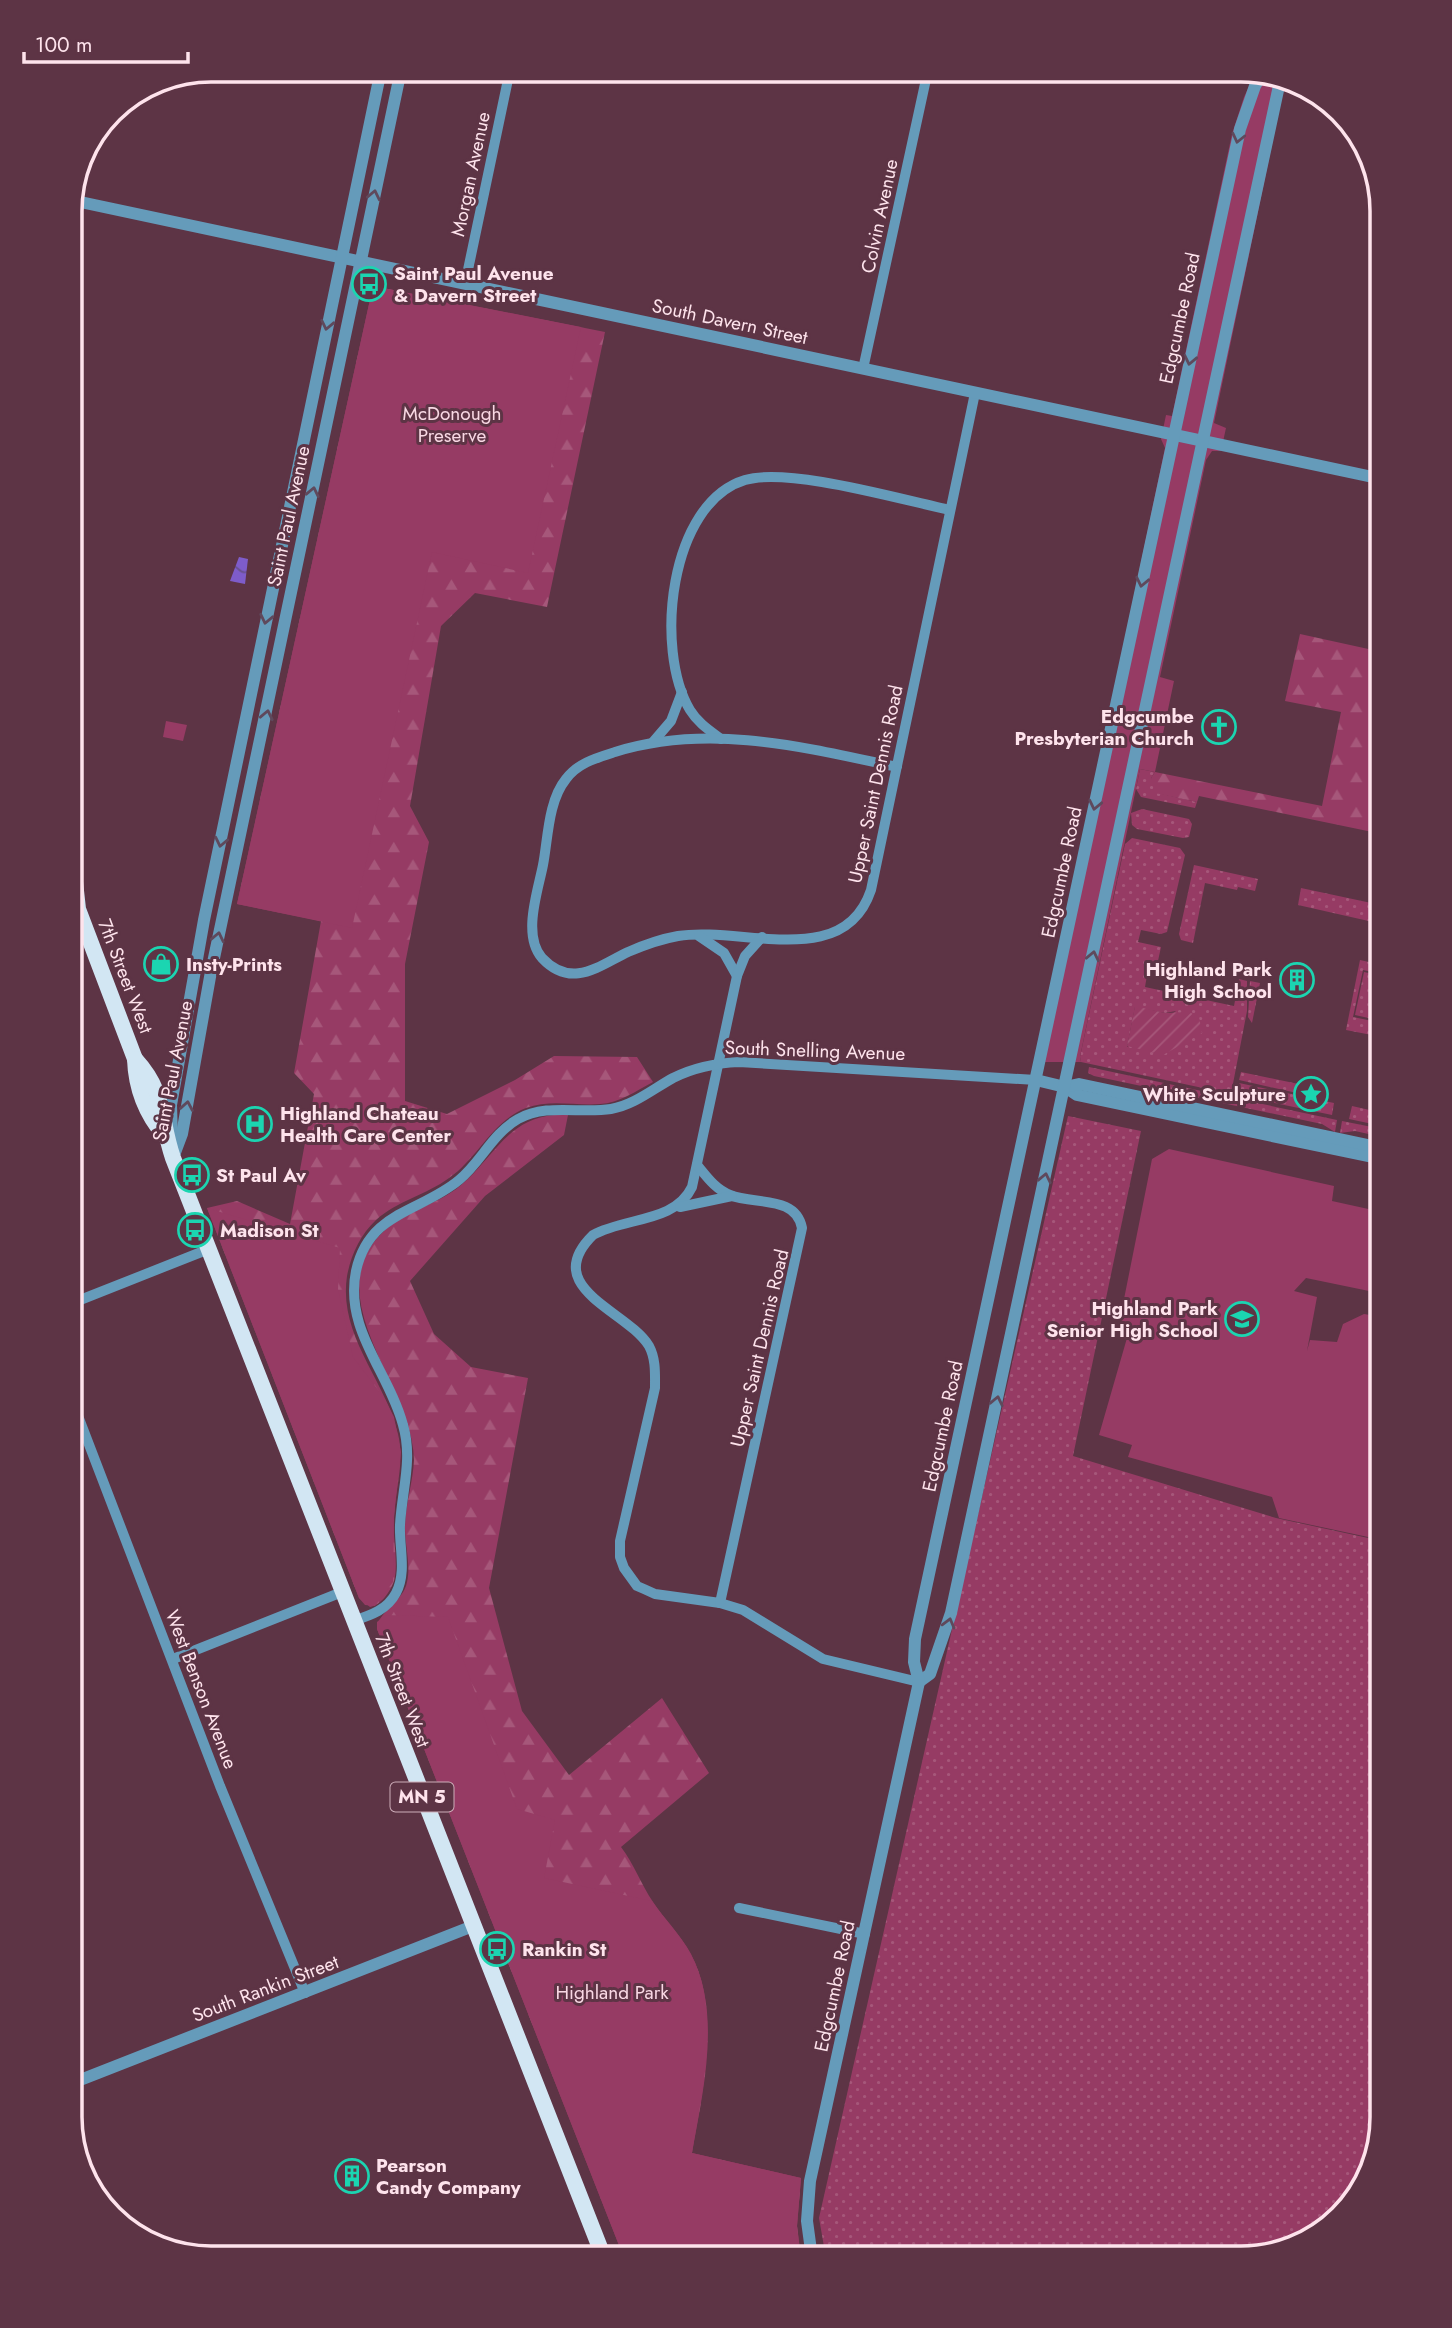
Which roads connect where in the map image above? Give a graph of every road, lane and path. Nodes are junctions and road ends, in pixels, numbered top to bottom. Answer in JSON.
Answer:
{"nodes":[{"id":1,"x":378,"y":83,"type":"edge"},
{"id":2,"x":398,"y":83,"type":"edge"},
{"id":3,"x":507,"y":83,"type":"edge"},
{"id":4,"x":925,"y":83,"type":"edge"},
{"id":5,"x":1256,"y":84,"type":"edge"},
{"id":6,"x":1278,"y":88,"type":"edge"},
{"id":7,"x":83,"y":203,"type":"edge"},
{"id":8,"x":341,"y":258,"type":"junction"},
{"id":9,"x":360,"y":262,"type":"junction"},
{"id":10,"x":465,"y":284,"type":"junction"},
{"id":11,"x":863,"y":369,"type":"junction"},
{"id":12,"x":975,"y":393,"type":"junction"},
{"id":13,"x":1174,"y":435,"type":"junction"},
{"id":14,"x":1203,"y":441,"type":"junction"},
{"id":15,"x":1370,"y":476,"type":"edge"},
{"id":16,"x":950,"y":510,"type":"junction"},
{"id":17,"x":682,"y":692,"type":"junction"},
{"id":18,"x":721,"y":739,"type":"junction"},
{"id":19,"x":653,"y":742,"type":"junction"},
{"id":20,"x":897,"y":767,"type":"junction"},
{"id":21,"x":83,"y":931,"type":"edge"},
{"id":22,"x":696,"y":934,"type":"junction"},
{"id":23,"x":762,"y":937,"type":"junction"},
{"id":24,"x":737,"y":976,"type":"junction"},
{"id":25,"x":718,"y":1065,"type":"junction"},
{"id":26,"x":1036,"y":1080,"type":"junction"},
{"id":27,"x":1065,"y":1087,"type":"junction"},
{"id":28,"x":1370,"y":1145,"type":"edge"},
{"id":29,"x":1370,"y":1156,"type":"edge"},
{"id":30,"x":173,"y":1158,"type":"junction"},
{"id":31,"x":697,"y":1165,"type":"junction"},
{"id":32,"x":732,"y":1196,"type":"junction"},
{"id":33,"x":673,"y":1209,"type":"junction"},
{"id":34,"x":209,"y":1249,"type":"junction"},
{"id":35,"x":82,"y":1299,"type":"edge"},
{"id":36,"x":82,"y":1427,"type":"edge"},
{"id":37,"x":342,"y":1592,"type":"junction"},
{"id":38,"x":720,"y":1603,"type":"junction"},
{"id":39,"x":353,"y":1621,"type":"junction"},
{"id":40,"x":173,"y":1659,"type":"junction"},
{"id":41,"x":919,"y":1682,"type":"junction"},
{"id":42,"x":739,"y":1908,"type":"dead end"},
{"id":43,"x":473,"y":1926,"type":"junction"},
{"id":44,"x":865,"y":1934,"type":"junction"},
{"id":45,"x":305,"y":1993,"type":"junction"},
{"id":46,"x":82,"y":2079,"type":"edge"},
{"id":47,"x":599,"y":2245,"type":"edge"},
{"id":48,"x":810,"y":2246,"type":"edge"}],
"edges":[{"from":1,"to":8,"type":"street","name":"Saint Paul Avenue"},
{"from":9,"to":2,"type":"street","name":"Saint Paul Avenue","one_way":true},
{"from":3,"to":10,"type":"street","name":"Morgan Avenue"},
{"from":4,"to":11,"type":"street","name":"Colvin Avenue"},
{"from":5,"to":13,"type":"street","name":"Edgcumbe Road","one_way":true},
{"from":6,"to":14,"type":"street","name":"Edgcumbe Road"},
{"from":7,"to":8,"type":"street","name":"South Davern Street"},
{"from":8,"to":9,"type":"street","name":"South Davern Street"},
{"from":8,"to":30,"type":"street","name":"Saint Paul Avenue","one_way":true},
{"from":9,"to":10,"type":"street","name":"South Davern Street"},
{"from":30,"to":9,"type":"street","name":"Saint Paul Avenue","one_way":true},
{"from":10,"to":11,"type":"street","name":"South Davern Street"},
{"from":11,"to":12,"type":"street","name":"South Davern Street"},
{"from":12,"to":13,"type":"street","name":"South Davern Street"},
{"from":12,"to":16,"type":"street","name":"Upper Saint Dennis Road"},
{"from":13,"to":14,"type":"street","name":"South Davern Street"},
{"from":13,"to":26,"type":"street","name":"Edgcumbe Road","one_way":true},
{"from":14,"to":15,"type":"street","name":"South Davern Street"},
{"from":27,"to":14,"type":"street","name":"Edgcumbe Road","one_way":true},
{"from":16,"to":17,"type":"street"},
{"from":16,"to":20,"type":"street","name":"Upper Saint Dennis Road"},
{"from":17,"to":18,"type":"street"},
{"from":17,"to":19,"type":"street"},
{"from":18,"to":19,"type":"street","name":"Upper Saint Dennis Road"},
{"from":18,"to":20,"type":"street","name":"Upper Saint Dennis Road"},
{"from":19,"to":22,"type":"street","name":"Upper Saint Dennis Road"},
{"from":20,"to":23,"type":"street","name":"Upper Saint Dennis Road"},
{"from":21,"to":30,"type":"main road","name":"7th Street West","number":"MN 5"},
{"from":22,"to":23,"type":"street","name":"Upper Saint Dennis Road"},
{"from":22,"to":24,"type":"street"},
{"from":23,"to":24,"type":"street"},
{"from":24,"to":25,"type":"street"},
{"from":25,"to":26,"type":"street","name":"South Snelling Avenue"},
{"from":25,"to":31,"type":"street"},
{"from":25,"to":39,"type":"street","name":"South Snelling Avenue"},
{"from":26,"to":27,"type":"street","name":"South Snelling Avenue"},
{"from":26,"to":41,"type":"street","name":"Edgcumbe Road"},
{"from":27,"to":28,"type":"street","name":"South Snelling Avenue"},
{"from":27,"to":29,"type":"street","name":"South Snelling Avenue"},
{"from":41,"to":27,"type":"street","name":"Edgcumbe Road","one_way":true},
{"from":30,"to":34,"type":"main road","name":"7th Street West","number":"MN 5"},
{"from":31,"to":32,"type":"street","name":"Upper Saint Dennis Road"},
{"from":31,"to":33,"type":"street"},
{"from":32,"to":33,"type":"street"},
{"from":32,"to":38,"type":"street","name":"Upper Saint Dennis Road"},
{"from":33,"to":38,"type":"street"},
{"from":34,"to":35,"type":"street"},
{"from":34,"to":37,"type":"main road","name":"7th Street West","number":"MN 5"},
{"from":36,"to":40,"type":"street","name":"West Benson Avenue"},
{"from":37,"to":39,"type":"main road","name":"7th Street West","number":"MN 5"},
{"from":37,"to":40,"type":"street"},
{"from":38,"to":41,"type":"street"},
{"from":39,"to":43,"type":"main road","name":"7th Street West","number":"MN 5"},
{"from":40,"to":45,"type":"street","name":"West Benson Avenue"},
{"from":41,"to":44,"type":"street","name":"Edgcumbe Road"},
{"from":42,"to":44,"type":"street"},
{"from":43,"to":45,"type":"street","name":"South Rankin Street"},
{"from":43,"to":47,"type":"main road","name":"7th Street West","number":"MN 5"},
{"from":44,"to":48,"type":"street","name":"Edgcumbe Road"},
{"from":45,"to":46,"type":"street","name":"South Rankin Street"}]}
